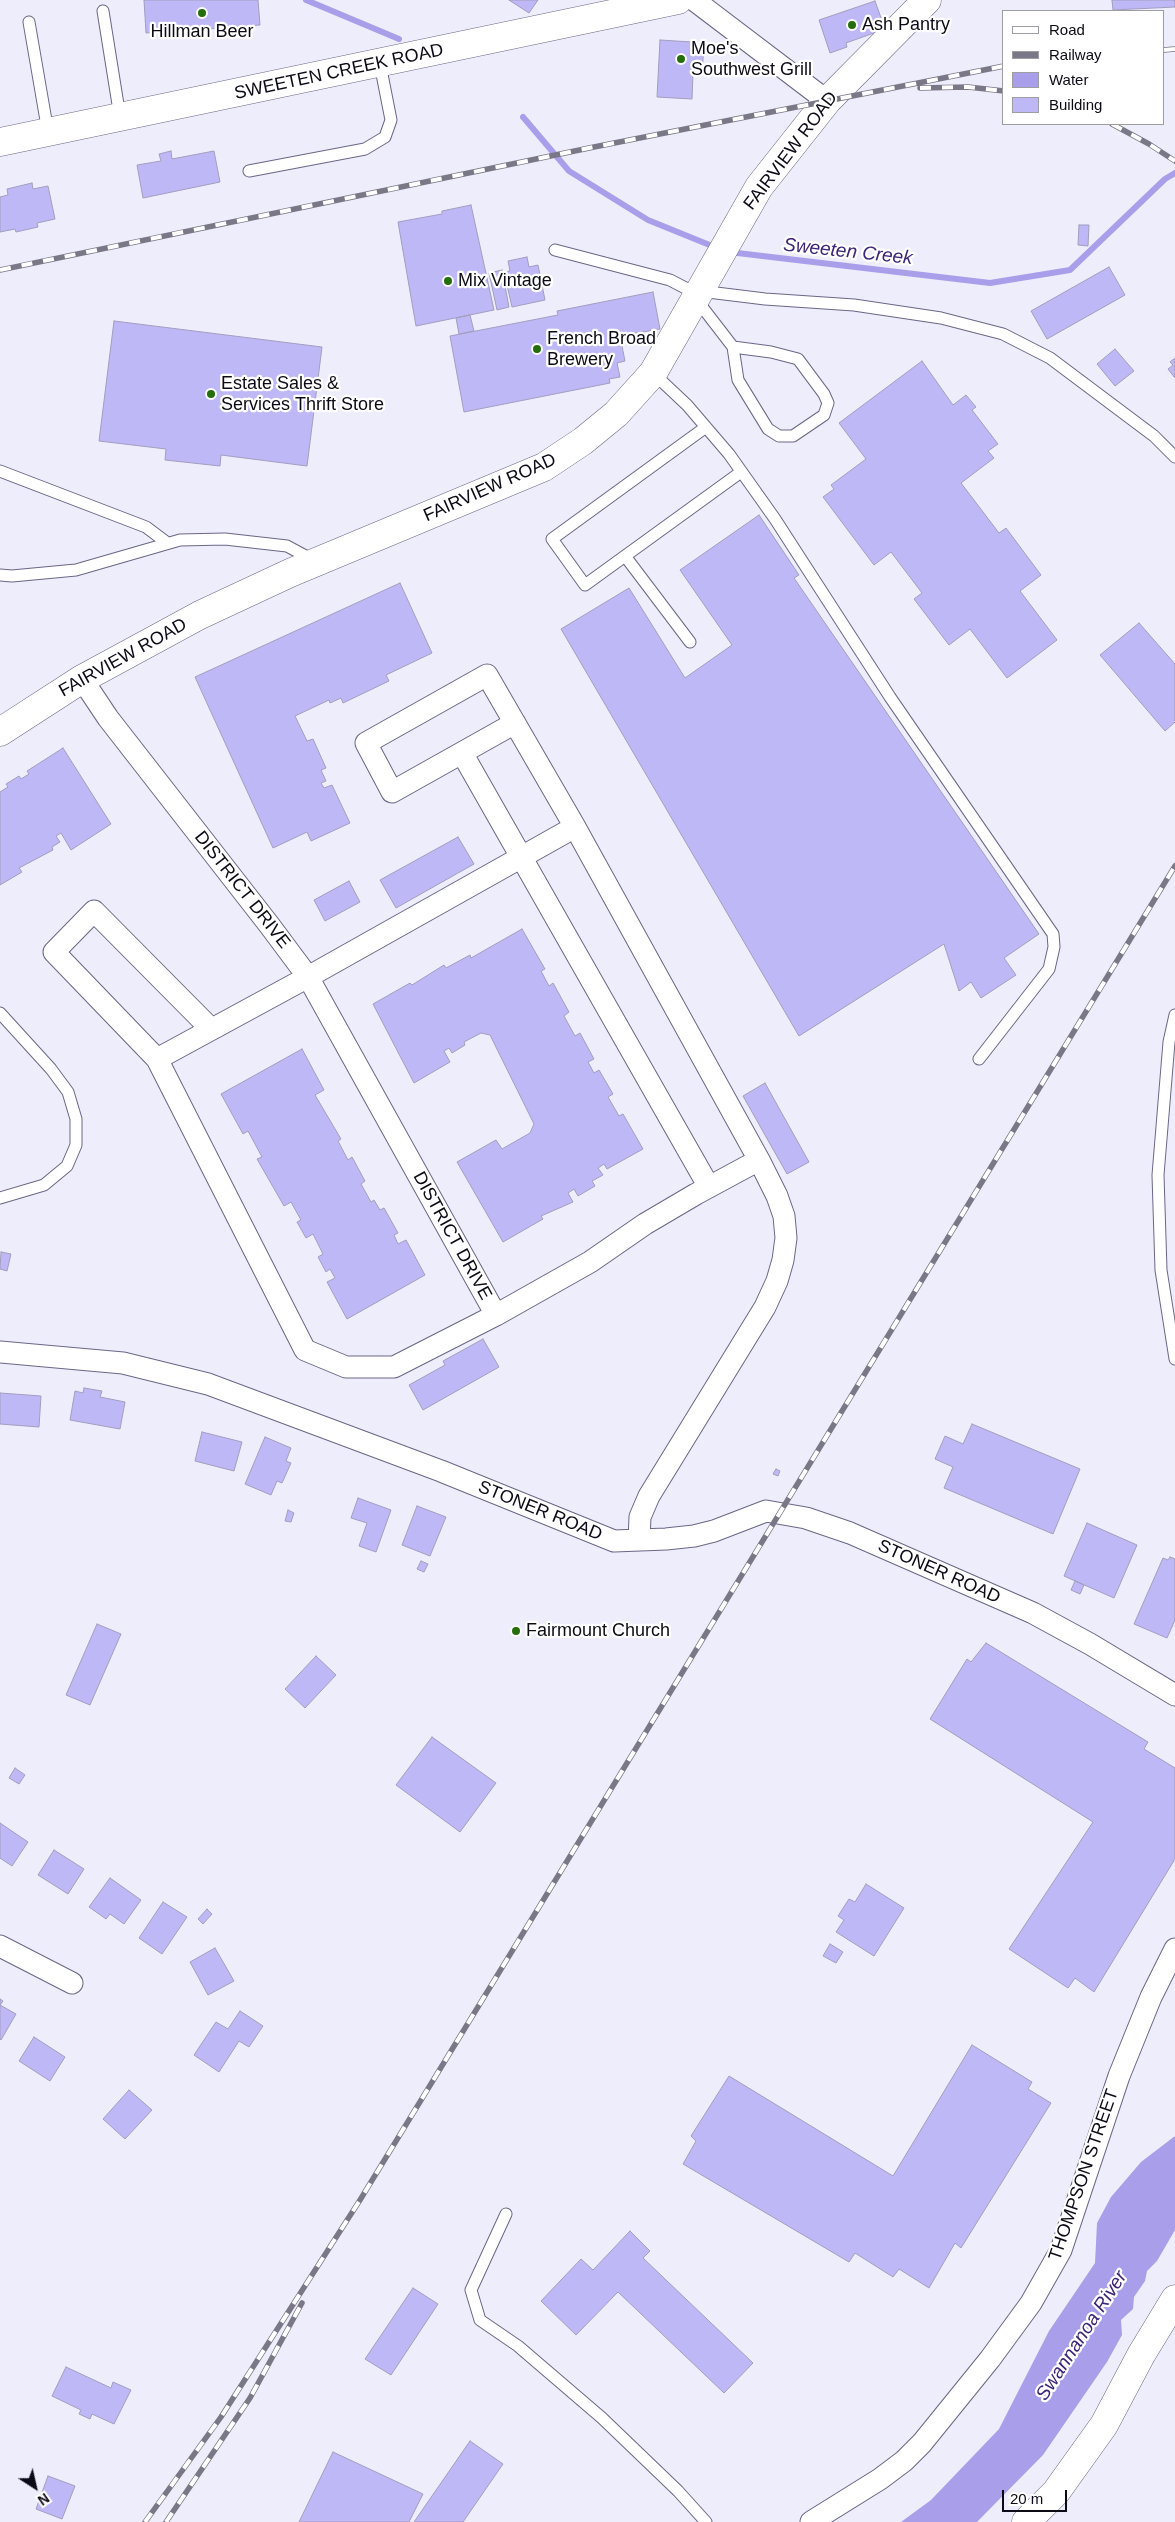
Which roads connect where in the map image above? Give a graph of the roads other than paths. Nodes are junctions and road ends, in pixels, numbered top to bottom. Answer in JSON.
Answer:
{"nodes":[{"id":1,"x":678,"y":0,"type":"edge"},
{"id":2,"x":694,"y":0,"type":"edge"},
{"id":3,"x":927,"y":0,"type":"edge"},
{"id":4,"x":103,"y":11,"type":"dead end"},
{"id":5,"x":29,"y":22,"type":"dead end"},
{"id":6,"x":380,"y":64,"type":"junction"},
{"id":7,"x":827,"y":101,"type":"junction"},
{"id":8,"x":120,"y":117,"type":"junction"},
{"id":9,"x":48,"y":132,"type":"junction"},
{"id":10,"x":0,"y":142,"type":"edge"},
{"id":11,"x":249,"y":171,"type":"dead end"},
{"id":12,"x":555,"y":250,"type":"dead end"},
{"id":13,"x":697,"y":294,"type":"junction"},
{"id":14,"x":733,"y":347,"type":"junction"},
{"id":15,"x":653,"y":373,"type":"junction"},
{"id":16,"x":706,"y":428,"type":"junction"},
{"id":17,"x":1175,"y":457,"type":"edge"},
{"id":18,"x":0,"y":471,"type":"edge"},
{"id":19,"x":741,"y":472,"type":"junction"},
{"id":20,"x":166,"y":542,"type":"junction"},
{"id":21,"x":626,"y":556,"type":"junction"},
{"id":22,"x":317,"y":562,"type":"junction"},
{"id":23,"x":0,"y":574,"type":"edge"},
{"id":24,"x":690,"y":642,"type":"dead end"},
{"id":25,"x":82,"y":679,"type":"junction"},
{"id":26,"x":515,"y":723,"type":"junction"},
{"id":27,"x":0,"y":732,"type":"edge"},
{"id":28,"x":462,"y":753,"type":"junction"},
{"id":29,"x":575,"y":826,"type":"junction"},
{"id":30,"x":523,"y":856,"type":"junction"},
{"id":31,"x":308,"y":977,"type":"junction"},
{"id":32,"x":0,"y":1012,"type":"edge"},
{"id":33,"x":1175,"y":1015,"type":"edge"},
{"id":34,"x":211,"y":1029,"type":"junction"},
{"id":35,"x":157,"y":1058,"type":"junction"},
{"id":36,"x":979,"y":1059,"type":"dead end"},
{"id":37,"x":759,"y":1160,"type":"junction"},
{"id":38,"x":709,"y":1187,"type":"junction"},
{"id":39,"x":0,"y":1198,"type":"edge"},
{"id":40,"x":496,"y":1314,"type":"junction"},
{"id":41,"x":0,"y":1352,"type":"edge"},
{"id":42,"x":1175,"y":1359,"type":"edge"},
{"id":43,"x":639,"y":1540,"type":"junction"},
{"id":44,"x":1175,"y":1695,"type":"edge"},
{"id":45,"x":0,"y":1946,"type":"edge"},
{"id":46,"x":1175,"y":1949,"type":"edge"},
{"id":47,"x":72,"y":1983,"type":"dead end"},
{"id":48,"x":506,"y":2214,"type":"dead end"},
{"id":49,"x":1175,"y":2299,"type":"edge"},
{"id":50,"x":706,"y":2522,"type":"edge"},
{"id":51,"x":811,"y":2522,"type":"edge"},
{"id":52,"x":1026,"y":2522,"type":"edge"}],
"edges":[{"from":1,"to":6,"type":"main road","name":"SWEETEN CREEK ROAD"},
{"from":2,"to":7,"type":"street"},
{"from":3,"to":7,"type":"main road","name":"FAIRVIEW ROAD"},
{"from":4,"to":8,"type":"lane"},
{"from":5,"to":9,"type":"lane"},
{"from":6,"to":8,"type":"main road","name":"SWEETEN CREEK ROAD"},
{"from":6,"to":11,"type":"lane"},
{"from":7,"to":13,"type":"main road","name":"FAIRVIEW ROAD"},
{"from":8,"to":9,"type":"main road","name":"SWEETEN CREEK ROAD"},
{"from":9,"to":10,"type":"main road","name":"SWEETEN CREEK ROAD"},
{"from":12,"to":13,"type":"lane"},
{"from":13,"to":14,"type":"lane"},
{"from":13,"to":15,"type":"main road","name":"FAIRVIEW ROAD"},
{"from":13,"to":17,"type":"lane"},
{"from":14,"to":14,"type":"lane"},
{"from":15,"to":16,"type":"lane"},
{"from":15,"to":22,"type":"main road","name":"FAIRVIEW ROAD"},
{"from":16,"to":19,"type":"lane"},
{"from":16,"to":21,"type":"lane"},
{"from":18,"to":20,"type":"lane"},
{"from":19,"to":21,"type":"lane"},
{"from":19,"to":36,"type":"lane"},
{"from":20,"to":22,"type":"lane"},
{"from":20,"to":23,"type":"lane"},
{"from":21,"to":24,"type":"lane"},
{"from":22,"to":25,"type":"main road","name":"FAIRVIEW ROAD"},
{"from":25,"to":27,"type":"main road","name":"FAIRVIEW ROAD"},
{"from":25,"to":31,"type":"street","name":"DISTRICT DRIVE"},
{"from":26,"to":28,"type":"street"},
{"from":26,"to":28,"type":"street"},
{"from":26,"to":29,"type":"street"},
{"from":28,"to":30,"type":"street"},
{"from":29,"to":30,"type":"street"},
{"from":29,"to":37,"type":"street"},
{"from":30,"to":31,"type":"street"},
{"from":30,"to":38,"type":"street"},
{"from":31,"to":34,"type":"street"},
{"from":31,"to":40,"type":"street","name":"DISTRICT DRIVE"},
{"from":32,"to":39,"type":"lane"},
{"from":33,"to":42,"type":"lane"},
{"from":34,"to":35,"type":"street"},
{"from":34,"to":35,"type":"street"},
{"from":35,"to":40,"type":"street"},
{"from":37,"to":38,"type":"street","name":"DISTRICT DRIVE"},
{"from":37,"to":43,"type":"street"},
{"from":38,"to":40,"type":"street","name":"DISTRICT DRIVE"},
{"from":41,"to":43,"type":"street","name":"STONER ROAD"},
{"from":43,"to":44,"type":"street","name":"STONER ROAD"},
{"from":45,"to":47,"type":"street"},
{"from":46,"to":51,"type":"street","name":"THOMPSON STREET"},
{"from":48,"to":50,"type":"lane"},
{"from":49,"to":52,"type":"main road"}]}
